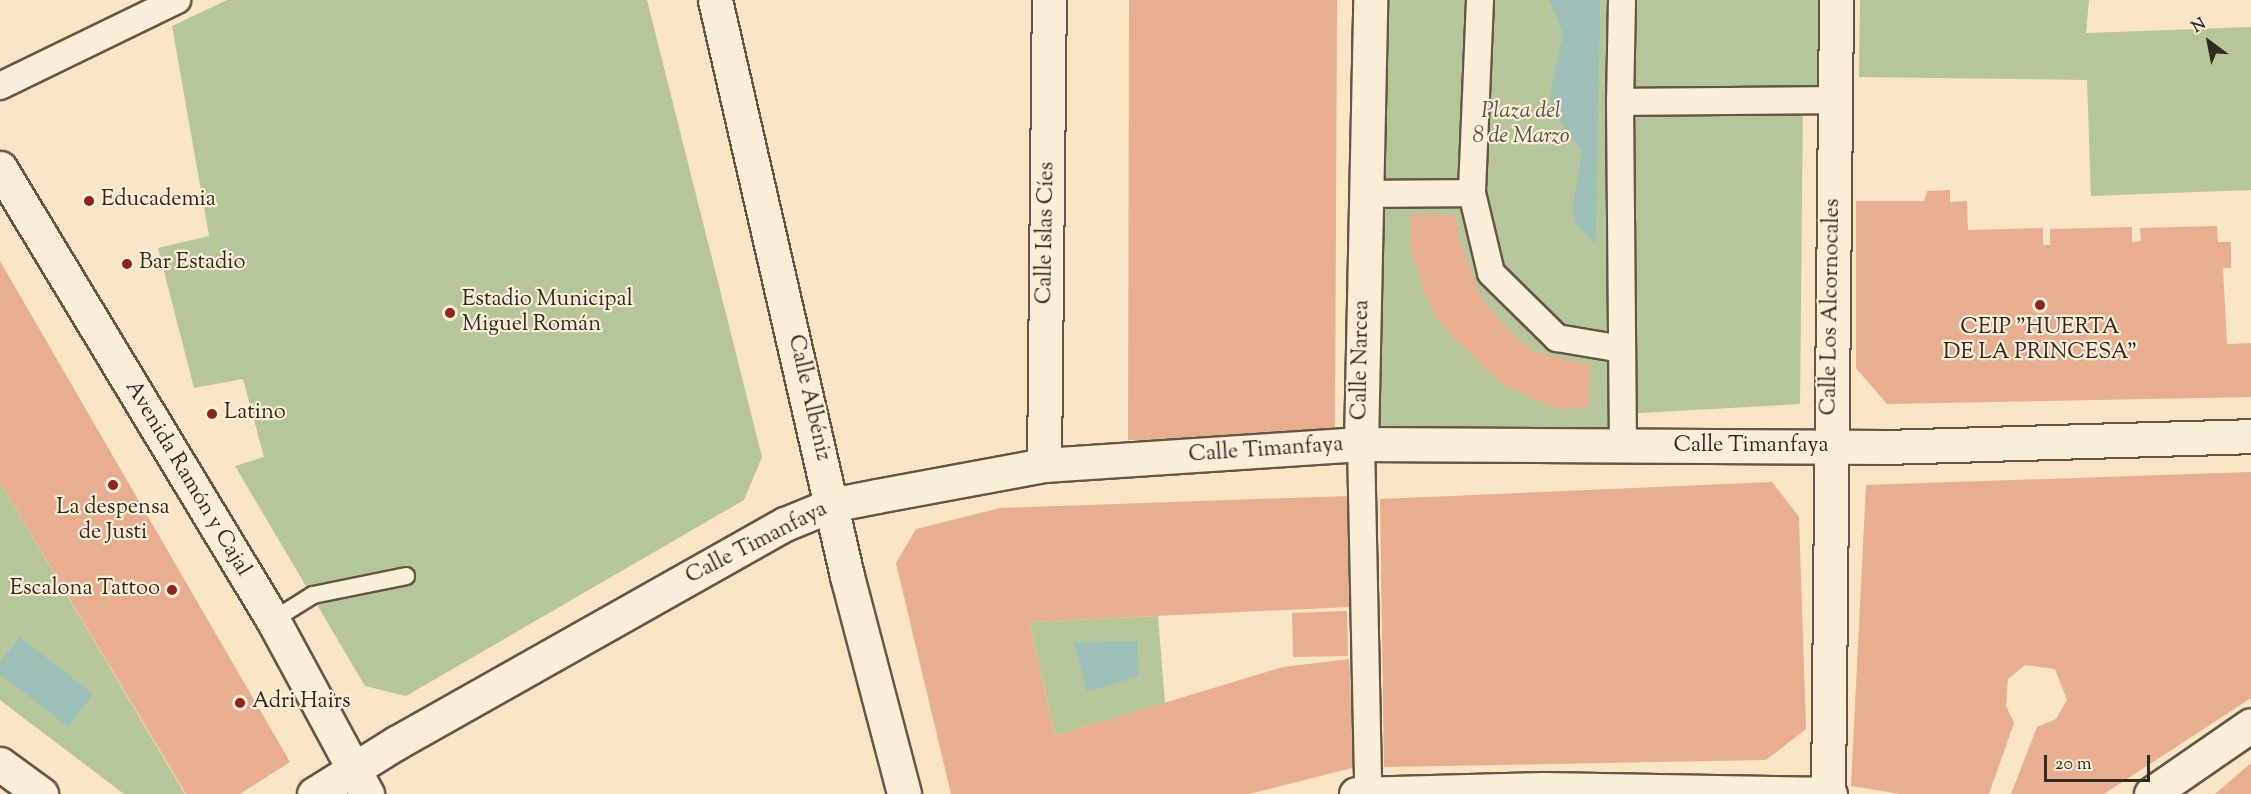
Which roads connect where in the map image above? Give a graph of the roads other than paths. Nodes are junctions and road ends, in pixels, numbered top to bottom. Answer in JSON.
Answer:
{"nodes":[{"id":1,"x":177,"y":0,"type":"edge"},
{"id":2,"x":715,"y":0,"type":"edge"},
{"id":3,"x":1049,"y":0,"type":"edge"},
{"id":4,"x":1370,"y":0,"type":"edge"},
{"id":5,"x":1480,"y":0,"type":"edge"},
{"id":6,"x":1622,"y":0,"type":"edge"},
{"id":7,"x":1836,"y":0,"type":"edge"},
{"id":8,"x":0,"y":86,"type":"edge"},
{"id":9,"x":1834,"y":100,"type":"junction"},
{"id":10,"x":1620,"y":102,"type":"junction"},
{"id":11,"x":0,"y":168,"type":"edge"},
{"id":12,"x":1472,"y":193,"type":"junction"},
{"id":13,"x":1366,"y":194,"type":"junction"},
{"id":14,"x":1622,"y":349,"type":"junction"},
{"id":15,"x":2251,"y":436,"type":"edge"},
{"id":16,"x":1361,"y":444,"type":"junction"},
{"id":17,"x":1623,"y":447,"type":"junction"},
{"id":18,"x":1830,"y":447,"type":"junction"},
{"id":19,"x":1044,"y":465,"type":"junction"},
{"id":20,"x":831,"y":505,"type":"junction"},
{"id":21,"x":406,"y":576,"type":"dead end"},
{"id":22,"x":273,"y":620,"type":"junction"},
{"id":23,"x":2251,"y":725,"type":"edge"},
{"id":24,"x":0,"y":764,"type":"edge"},
{"id":25,"x":359,"y":781,"type":"edge"},
{"id":26,"x":1362,"y":793,"type":"edge"},
{"id":27,"x":41,"y":794,"type":"edge"},
{"id":28,"x":314,"y":794,"type":"edge"},
{"id":29,"x":904,"y":794,"type":"edge"},
{"id":30,"x":1829,"y":794,"type":"edge"},
{"id":31,"x":2151,"y":794,"type":"edge"}],
"edges":[{"from":1,"to":8,"type":"street"},
{"from":2,"to":20,"type":"street","name":"Calle Albéniz"},
{"from":3,"to":19,"type":"street","name":"Calle Islas Cíes"},
{"from":4,"to":13,"type":"street","name":"Calle Narcea"},
{"from":5,"to":12,"type":"street"},
{"from":6,"to":10,"type":"street"},
{"from":7,"to":9,"type":"street","name":"Calle Los Alcornocales"},
{"from":9,"to":10,"type":"street"},
{"from":9,"to":18,"type":"street","name":"Calle Los Alcornocales"},
{"from":10,"to":14,"type":"street"},
{"from":11,"to":22,"type":"street","name":"Avenida Ramón y Cajal"},
{"from":12,"to":13,"type":"street"},
{"from":12,"to":14,"type":"street"},
{"from":13,"to":16,"type":"street","name":"Calle Narcea"},
{"from":14,"to":17,"type":"street"},
{"from":15,"to":18,"type":"street","name":"Calle Timanfaya"},
{"from":16,"to":17,"type":"street","name":"Calle Timanfaya"},
{"from":16,"to":19,"type":"street","name":"Calle Timanfaya"},
{"from":16,"to":26,"type":"street","name":"Calle Narcea"},
{"from":17,"to":18,"type":"street","name":"Calle Timanfaya"},
{"from":18,"to":30,"type":"street","name":"Calle Los Alcornocales"},
{"from":19,"to":20,"type":"street","name":"Calle Timanfaya"},
{"from":20,"to":25,"type":"street","name":"Calle Timanfaya"},
{"from":20,"to":29,"type":"street","name":"Calle Albéniz"},
{"from":21,"to":22,"type":"lane"},
{"from":22,"to":25,"type":"street","name":"Avenida Ramón y Cajal"},
{"from":23,"to":31,"type":"street"},
{"from":24,"to":27,"type":"street"},
{"from":25,"to":28,"type":"street","name":"Calle Timanfaya"},
{"from":26,"to":30,"type":"street"}]}
